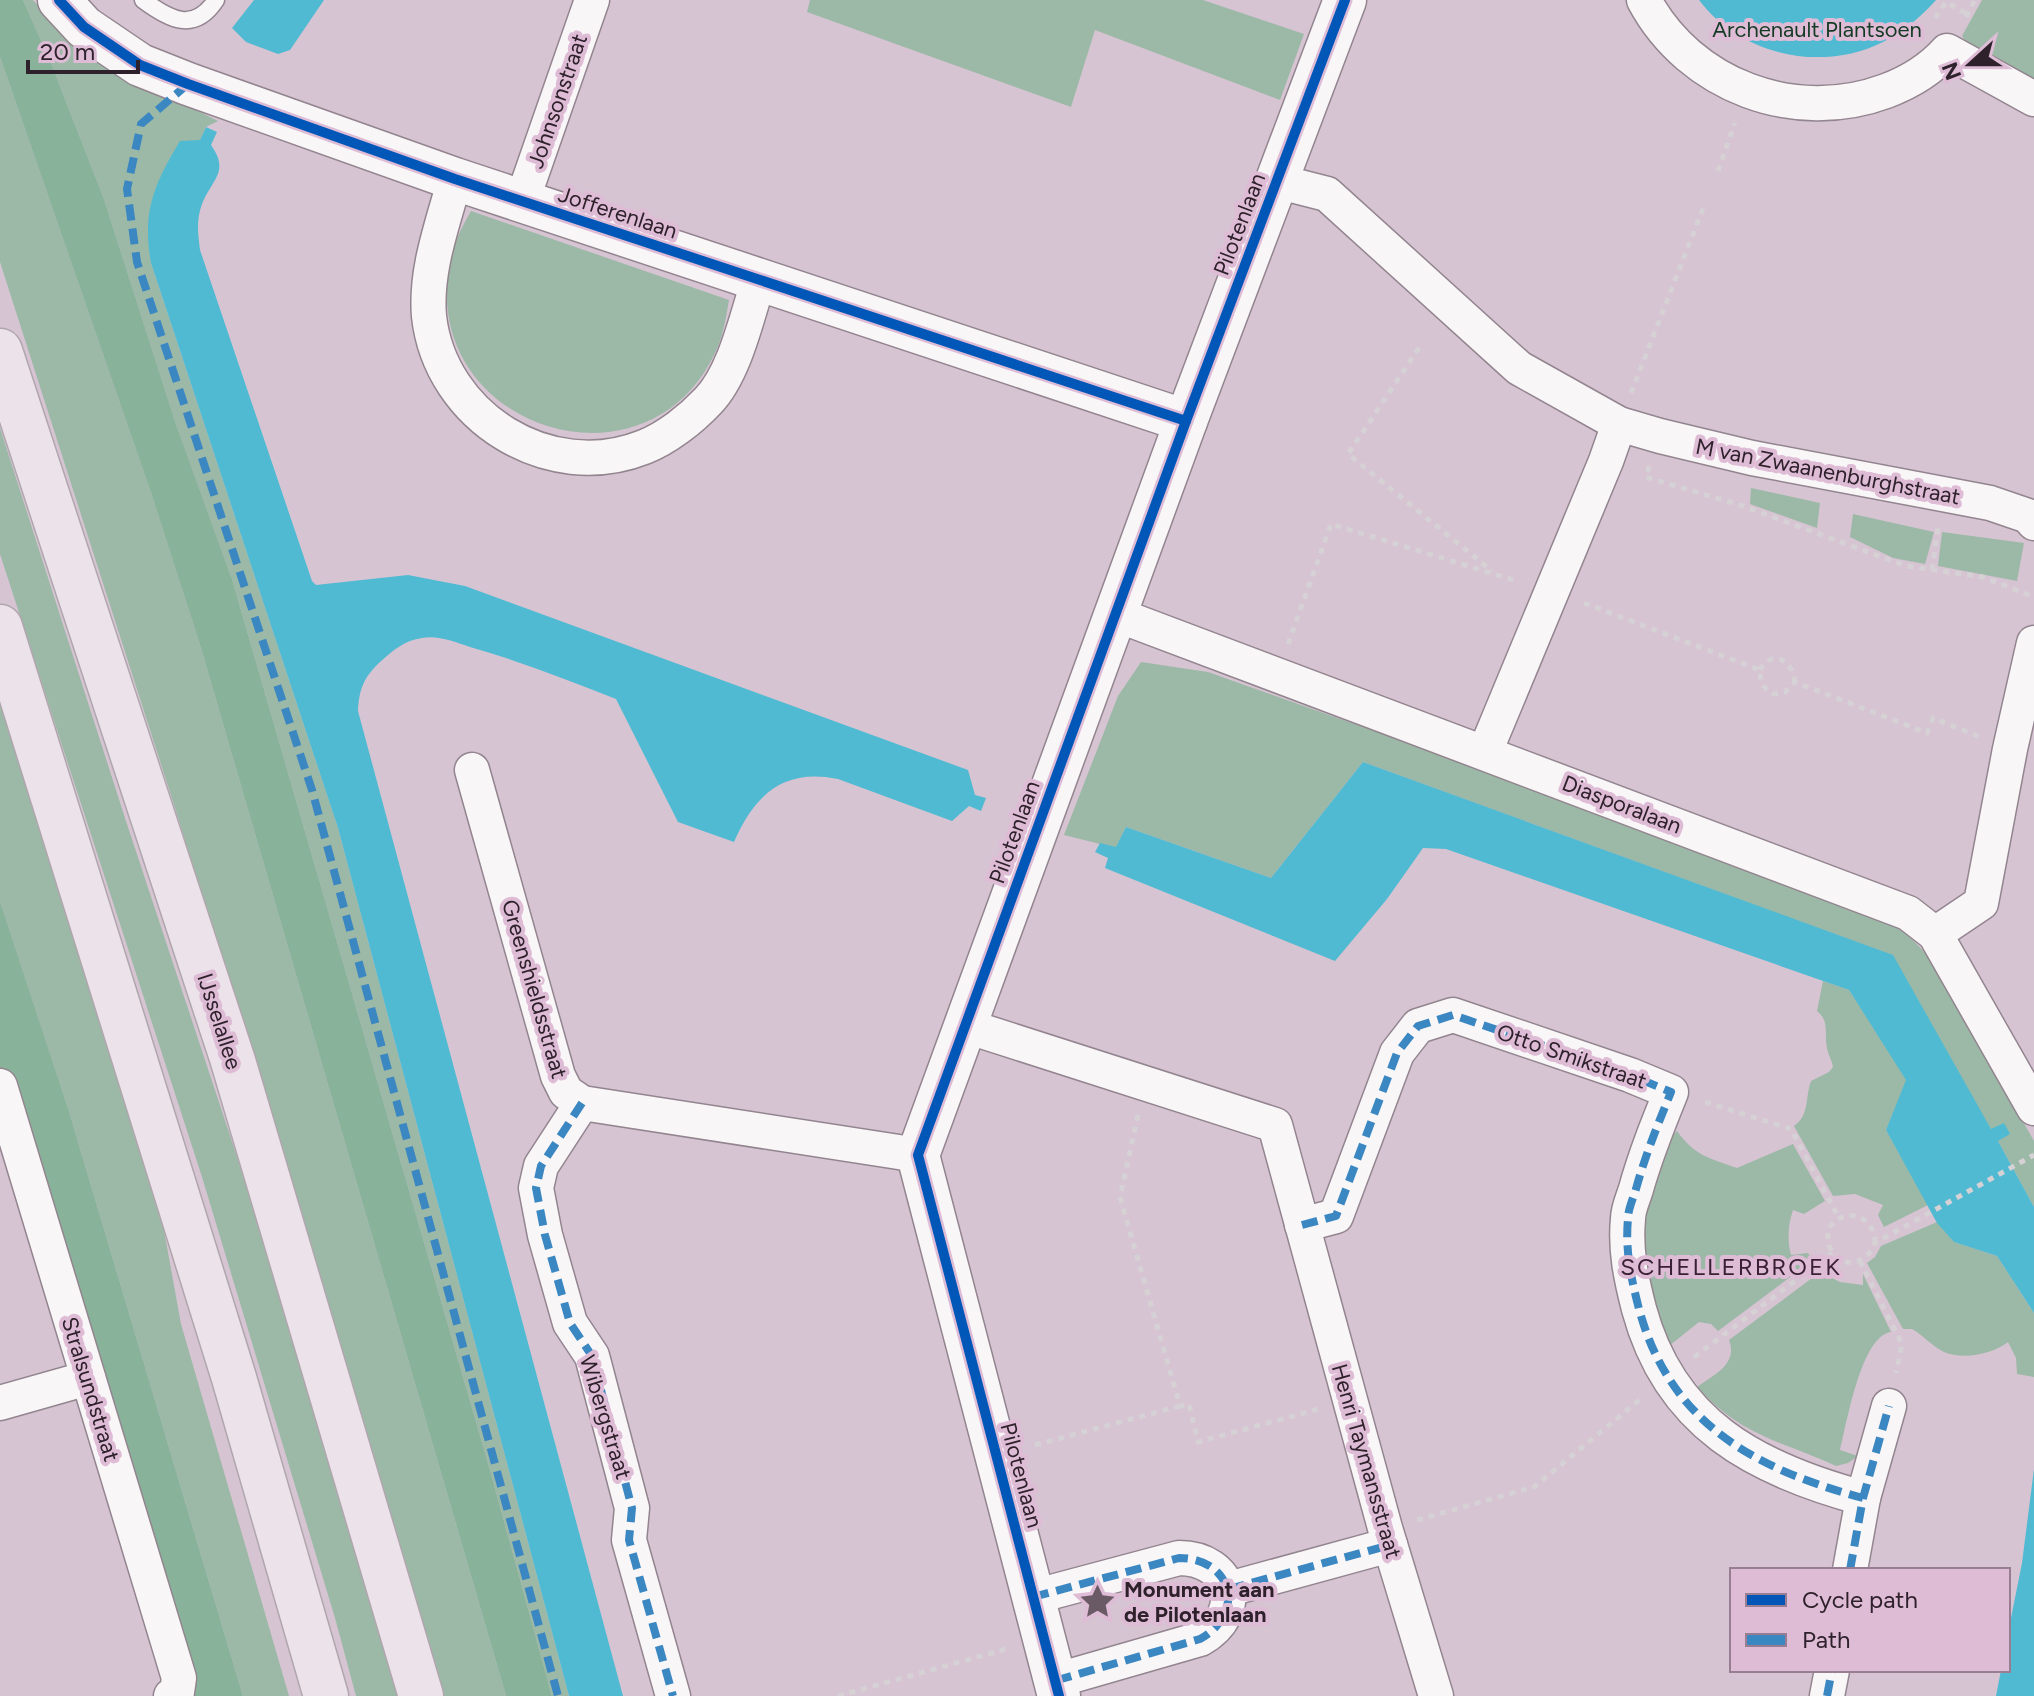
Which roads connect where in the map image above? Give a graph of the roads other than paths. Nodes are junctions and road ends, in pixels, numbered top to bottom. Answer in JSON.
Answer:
{"nodes":[{"id":1,"x":59,"y":0,"type":"edge"},
{"id":2,"x":143,"y":0,"type":"edge"},
{"id":3,"x":216,"y":0,"type":"edge"},
{"id":4,"x":592,"y":0,"type":"edge"},
{"id":5,"x":1345,"y":0,"type":"edge"},
{"id":6,"x":1644,"y":0,"type":"edge"},
{"id":7,"x":2034,"y":99,"type":"edge"},
{"id":8,"x":455,"y":179,"type":"junction"},
{"id":9,"x":1276,"y":181,"type":"junction"},
{"id":10,"x":522,"y":201,"type":"junction"},
{"id":11,"x":759,"y":279,"type":"junction"},
{"id":12,"x":0,"y":351,"type":"edge"},
{"id":13,"x":1186,"y":421,"type":"junction"},
{"id":14,"x":1619,"y":424,"type":"junction"},
{"id":15,"x":2034,"y":523,"type":"edge"},
{"id":16,"x":1115,"y":614,"type":"junction"},
{"id":17,"x":0,"y":627,"type":"edge"},
{"id":18,"x":2034,"y":643,"type":"edge"},
{"id":19,"x":1485,"y":752,"type":"junction"},
{"id":20,"x":472,"y":770,"type":"dead end"},
{"id":21,"x":1935,"y":934,"type":"junction"},
{"id":22,"x":963,"y":1025,"type":"junction"},
{"id":23,"x":0,"y":1086,"type":"edge"},
{"id":24,"x":582,"y":1103,"type":"junction"},
{"id":25,"x":2034,"y":1108,"type":"edge"},
{"id":26,"x":918,"y":1155,"type":"junction"},
{"id":27,"x":1302,"y":1225,"type":"junction"},
{"id":28,"x":88,"y":1378,"type":"junction"},
{"id":29,"x":0,"y":1403,"type":"edge"},
{"id":30,"x":1889,"y":1406,"type":"road end"},
{"id":31,"x":1863,"y":1498,"type":"junction"},
{"id":32,"x":1388,"y":1537,"type":"junction"},
{"id":33,"x":1850,"y":1568,"type":"edge"},
{"id":34,"x":1229,"y":1589,"type":"junction"},
{"id":35,"x":1033,"y":1597,"type":"junction"},
{"id":36,"x":1832,"y":1672,"type":"edge"},
{"id":37,"x":1056,"y":1688,"type":"edge"},
{"id":38,"x":174,"y":1694,"type":"edge"},
{"id":39,"x":326,"y":1696,"type":"edge"},
{"id":40,"x":421,"y":1696,"type":"edge"},
{"id":41,"x":673,"y":1696,"type":"edge"},
{"id":42,"x":1436,"y":1696,"type":"edge"},
{"id":43,"x":1827,"y":1696,"type":"edge"}],
"edges":[{"from":1,"to":8,"type":"street","name":"Jofferenlaan"},
{"from":2,"to":3,"type":"lane"},
{"from":4,"to":10,"type":"street","name":"Johnsonstraat"},
{"from":5,"to":9,"type":"street","name":"Pilotenlaan"},
{"from":6,"to":7,"type":"street"},
{"from":8,"to":10,"type":"street","name":"Jofferenlaan"},
{"from":8,"to":11,"type":"street"},
{"from":9,"to":13,"type":"street","name":"Pilotenlaan"},
{"from":9,"to":14,"type":"street","name":"M van Zwaanenburghstraat"},
{"from":10,"to":11,"type":"street","name":"Jofferenlaan"},
{"from":11,"to":13,"type":"street","name":"Jofferenlaan"},
{"from":12,"to":40,"type":"main road","name":"IJsselallee"},
{"from":13,"to":16,"type":"street","name":"Pilotenlaan"},
{"from":14,"to":15,"type":"street","name":"M van Zwaanenburghstraat"},
{"from":14,"to":19,"type":"street"},
{"from":16,"to":19,"type":"street","name":"Diasporalaan"},
{"from":16,"to":22,"type":"street","name":"Pilotenlaan"},
{"from":17,"to":39,"type":"main road"},
{"from":18,"to":21,"type":"street"},
{"from":19,"to":21,"type":"street","name":"Diasporalaan"},
{"from":20,"to":24,"type":"street","name":"Greenshieldsstraat"},
{"from":21,"to":25,"type":"street","name":"Diasporalaan"},
{"from":22,"to":26,"type":"street","name":"Pilotenlaan"},
{"from":22,"to":27,"type":"street","name":"Henri Taymansstraat"},
{"from":23,"to":28,"type":"street","name":"Stralsundstraat"},
{"from":24,"to":26,"type":"street","name":"Greenshieldsstraat"},
{"from":24,"to":41,"type":"street","name":"Wibergstraat"},
{"from":26,"to":35,"type":"street","name":"Pilotenlaan"},
{"from":27,"to":31,"type":"street","name":"Otto Smikstraat"},
{"from":27,"to":32,"type":"street","name":"Henri Taymansstraat"},
{"from":28,"to":29,"type":"street"},
{"from":28,"to":38,"type":"street","name":"Stralsundstraat"},
{"from":30,"to":31,"type":"street"},
{"from":31,"to":33,"type":"street"},
{"from":32,"to":34,"type":"street"},
{"from":32,"to":42,"type":"street","name":"Henri Taymansstraat"},
{"from":34,"to":35,"type":"street"},
{"from":34,"to":37,"type":"street"},
{"from":35,"to":37,"type":"street","name":"Pilotenlaan"},
{"from":36,"to":43,"type":"street"}]}
